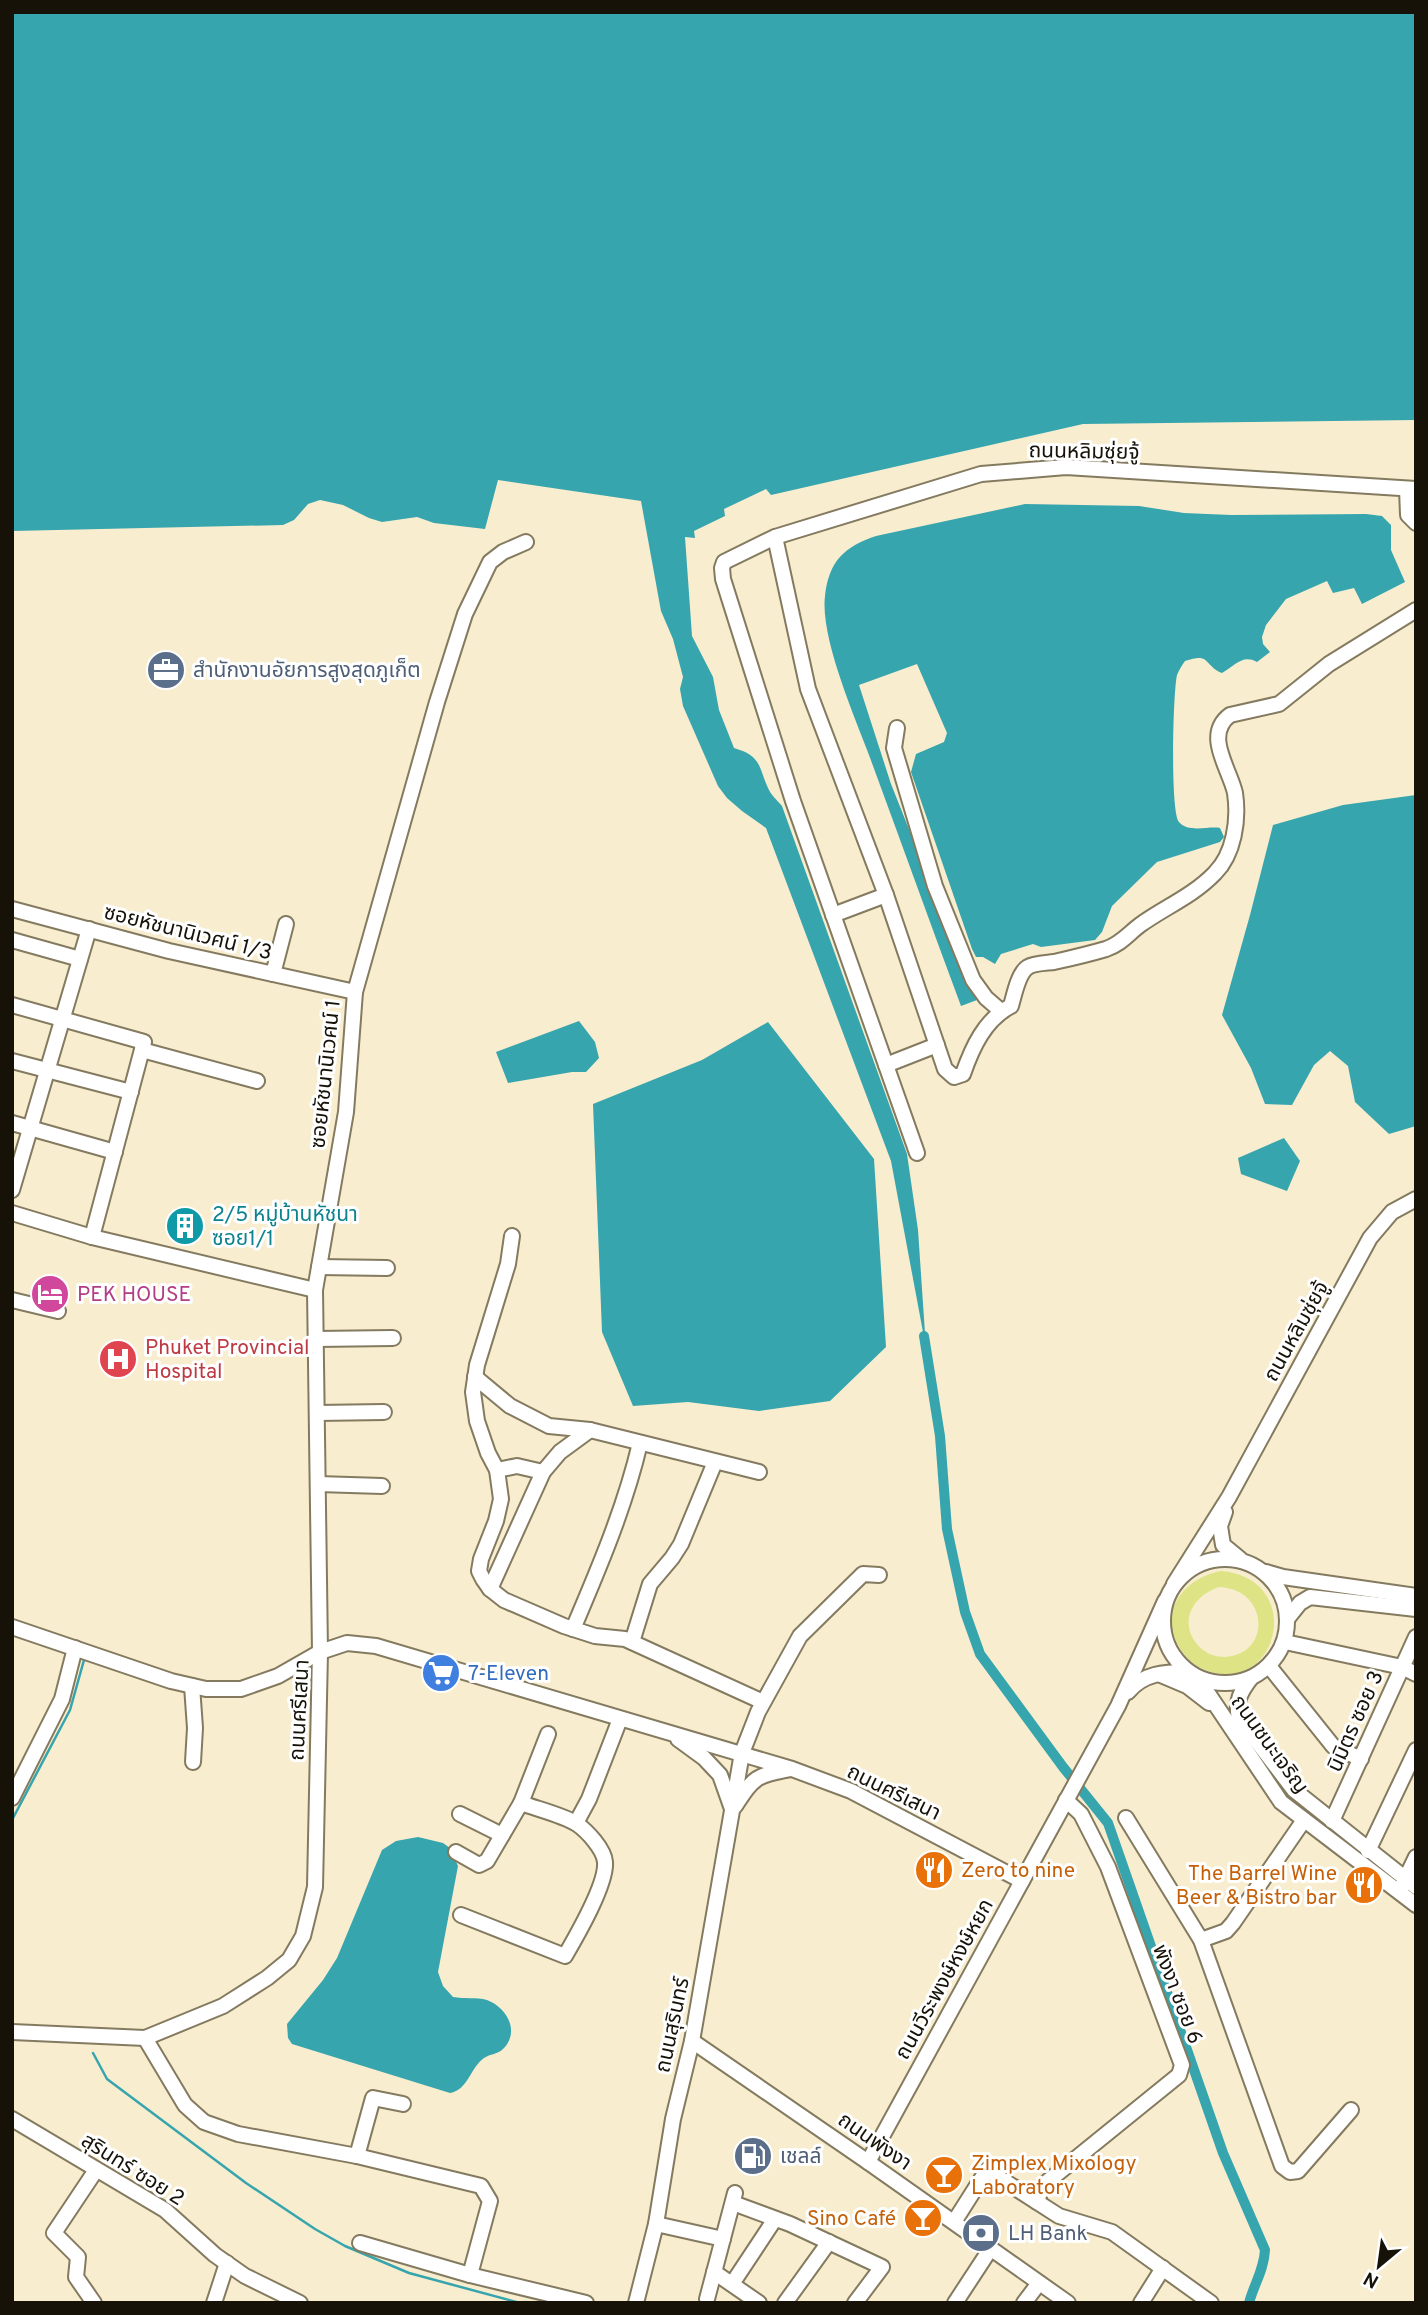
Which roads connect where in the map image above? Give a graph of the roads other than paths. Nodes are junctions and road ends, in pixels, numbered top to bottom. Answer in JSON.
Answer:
{"nodes":[{"id":1,"x":1411,"y":489,"type":"edge"},
{"id":2,"x":1416,"y":523,"type":"edge"},
{"id":3,"x":775,"y":537,"type":"junction"},
{"id":4,"x":526,"y":542,"type":"dead end"},
{"id":5,"x":1416,"y":610,"type":"edge"},
{"id":6,"x":897,"y":727,"type":"dead end"},
{"id":7,"x":886,"y":895,"type":"junction"},
{"id":8,"x":12,"y":909,"type":"edge"},
{"id":9,"x":833,"y":915,"type":"junction"},
{"id":10,"x":286,"y":924,"type":"dead end"},
{"id":11,"x":89,"y":929,"type":"junction"},
{"id":12,"x":12,"y":940,"type":"edge"},
{"id":13,"x":80,"y":959,"type":"junction"},
{"id":14,"x":273,"y":974,"type":"junction"},
{"id":15,"x":355,"y":992,"type":"junction"},
{"id":16,"x":12,"y":1005,"type":"edge"},
{"id":17,"x":1001,"y":1011,"type":"junction"},
{"id":18,"x":63,"y":1019,"type":"junction"},
{"id":19,"x":937,"y":1045,"type":"junction"},
{"id":20,"x":143,"y":1046,"type":"junction"},
{"id":21,"x":12,"y":1060,"type":"edge"},
{"id":22,"x":886,"y":1065,"type":"junction"},
{"id":23,"x":46,"y":1069,"type":"junction"},
{"id":24,"x":257,"y":1081,"type":"dead end"},
{"id":25,"x":131,"y":1092,"type":"junction"},
{"id":26,"x":12,"y":1123,"type":"edge"},
{"id":27,"x":30,"y":1128,"type":"junction"},
{"id":28,"x":115,"y":1152,"type":"junction"},
{"id":29,"x":917,"y":1153,"type":"dead end"},
{"id":30,"x":12,"y":1190,"type":"edge"},
{"id":31,"x":1416,"y":1199,"type":"edge"},
{"id":32,"x":12,"y":1213,"type":"edge"},
{"id":33,"x":512,"y":1236,"type":"dead end"},
{"id":34,"x":92,"y":1237,"type":"junction"},
{"id":35,"x":319,"y":1267,"type":"junction"},
{"id":36,"x":387,"y":1268,"type":"dead end"},
{"id":37,"x":315,"y":1290,"type":"junction"},
{"id":38,"x":12,"y":1300,"type":"edge"},
{"id":39,"x":58,"y":1311,"type":"dead end"},
{"id":40,"x":393,"y":1338,"type":"dead end"},
{"id":41,"x":316,"y":1339,"type":"junction"},
{"id":42,"x":475,"y":1377,"type":"junction"},
{"id":43,"x":384,"y":1412,"type":"dead end"},
{"id":44,"x":317,"y":1413,"type":"junction"},
{"id":45,"x":590,"y":1430,"type":"junction"},
{"id":46,"x":640,"y":1443,"type":"junction"},
{"id":47,"x":715,"y":1462,"type":"junction"},
{"id":48,"x":497,"y":1471,"type":"junction"},
{"id":49,"x":543,"y":1472,"type":"junction"},
{"id":50,"x":759,"y":1472,"type":"dead end"},
{"id":51,"x":318,"y":1484,"type":"junction"},
{"id":52,"x":382,"y":1486,"type":"dead end"},
{"id":53,"x":1229,"y":1497,"type":"junction"},
{"id":54,"x":1243,"y":1561,"type":"junction"},
{"id":55,"x":1262,"y":1570,"type":"junction"},
{"id":56,"x":879,"y":1575,"type":"dead end"},
{"id":57,"x":1174,"y":1584,"type":"junction"},
{"id":58,"x":490,"y":1589,"type":"junction"},
{"id":59,"x":1416,"y":1596,"type":"edge"},
{"id":60,"x":1166,"y":1601,"type":"junction"},
{"id":61,"x":1416,"y":1609,"type":"edge"},
{"id":62,"x":1288,"y":1618,"type":"junction"},
{"id":63,"x":12,"y":1627,"type":"edge"},
{"id":64,"x":573,"y":1629,"type":"junction"},
{"id":65,"x":1416,"y":1637,"type":"edge"},
{"id":66,"x":632,"y":1642,"type":"junction"},
{"id":67,"x":1284,"y":1642,"type":"junction"},
{"id":68,"x":75,"y":1648,"type":"junction"},
{"id":69,"x":320,"y":1652,"type":"junction"},
{"id":70,"x":1269,"y":1666,"type":"junction"},
{"id":71,"x":1409,"y":1670,"type":"edge"},
{"id":72,"x":1158,"y":1674,"type":"junction"},
{"id":73,"x":1192,"y":1674,"type":"junction"},
{"id":74,"x":1251,"y":1678,"type":"junction"},
{"id":75,"x":192,"y":1686,"type":"junction"},
{"id":76,"x":763,"y":1702,"type":"junction"},
{"id":77,"x":1118,"y":1706,"type":"junction"},
{"id":78,"x":1221,"y":1713,"type":"junction"},
{"id":79,"x":620,"y":1719,"type":"junction"},
{"id":80,"x":548,"y":1734,"type":"dead end"},
{"id":81,"x":673,"y":1735,"type":"junction"},
{"id":82,"x":1416,"y":1750,"type":"edge"},
{"id":83,"x":743,"y":1753,"type":"junction"},
{"id":84,"x":1361,"y":1759,"type":"junction"},
{"id":85,"x":193,"y":1762,"type":"dead end"},
{"id":86,"x":792,"y":1769,"type":"junction"},
{"id":87,"x":12,"y":1798,"type":"edge"},
{"id":88,"x":1068,"y":1798,"type":"junction"},
{"id":89,"x":521,"y":1803,"type":"junction"},
{"id":90,"x":732,"y":1811,"type":"junction"},
{"id":91,"x":460,"y":1814,"type":"dead end"},
{"id":92,"x":1126,"y":1818,"type":"dead end"},
{"id":93,"x":1304,"y":1820,"type":"junction"},
{"id":94,"x":1332,"y":1821,"type":"junction"},
{"id":95,"x":576,"y":1823,"type":"junction"},
{"id":96,"x":502,"y":1835,"type":"junction"},
{"id":97,"x":1368,"y":1851,"type":"junction"},
{"id":98,"x":456,"y":1852,"type":"dead end"},
{"id":99,"x":1416,"y":1857,"type":"edge"},
{"id":100,"x":1022,"y":1881,"type":"junction"},
{"id":101,"x":1410,"y":1883,"type":"edge"},
{"id":102,"x":1398,"y":1894,"type":"junction"},
{"id":103,"x":1416,"y":1905,"type":"edge"},
{"id":104,"x":461,"y":1915,"type":"dead end"},
{"id":105,"x":1201,"y":1940,"type":"junction"},
{"id":106,"x":12,"y":2032,"type":"edge"},
{"id":107,"x":145,"y":2038,"type":"junction"},
{"id":108,"x":692,"y":2041,"type":"junction"},
{"id":109,"x":403,"y":2104,"type":"dead end"},
{"id":110,"x":1351,"y":2110,"type":"dead end"},
{"id":111,"x":12,"y":2119,"type":"edge"},
{"id":112,"x":357,"y":2156,"type":"junction"},
{"id":113,"x":868,"y":2162,"type":"junction"},
{"id":114,"x":96,"y":2170,"type":"junction"},
{"id":115,"x":1037,"y":2202,"type":"junction"},
{"id":116,"x":775,"y":2219,"type":"junction"},
{"id":117,"x":954,"y":2222,"type":"junction"},
{"id":118,"x":655,"y":2229,"type":"junction"},
{"id":119,"x":829,"y":2242,"type":"junction"},
{"id":120,"x":360,"y":2243,"type":"dead end"},
{"id":121,"x":722,"y":2244,"type":"junction"},
{"id":122,"x":991,"y":2248,"type":"junction"},
{"id":123,"x":227,"y":2263,"type":"junction"},
{"id":124,"x":1163,"y":2268,"type":"junction"},
{"id":125,"x":714,"y":2272,"type":"junction"},
{"id":126,"x":470,"y":2275,"type":"junction"},
{"id":127,"x":1039,"y":2283,"type":"junction"},
{"id":128,"x":732,"y":2284,"type":"junction"},
{"id":129,"x":707,"y":2299,"type":"dead end"},
{"id":130,"x":94,"y":2303,"type":"edge"},
{"id":131,"x":214,"y":2303,"type":"edge"},
{"id":132,"x":300,"y":2303,"type":"edge"},
{"id":133,"x":586,"y":2303,"type":"edge"},
{"id":134,"x":636,"y":2303,"type":"edge"},
{"id":135,"x":759,"y":2303,"type":"edge"},
{"id":136,"x":785,"y":2303,"type":"edge"},
{"id":137,"x":855,"y":2303,"type":"edge"},
{"id":138,"x":955,"y":2303,"type":"edge"},
{"id":139,"x":1024,"y":2303,"type":"edge"},
{"id":140,"x":1068,"y":2303,"type":"edge"},
{"id":141,"x":1141,"y":2303,"type":"edge"},
{"id":142,"x":1211,"y":2303,"type":"edge"}],
"edges":[{"from":1,"to":2,"type":"street"},
{"from":1,"to":3,"type":"street","name":"ถนนหลิมซุ่ยจู้"},
{"from":3,"to":7,"type":"street"},
{"from":3,"to":9,"type":"street","name":"ถนนหลิมซุ่ยจู้"},
{"from":4,"to":15,"type":"street","name":"ซอยหัชนานิเวศน์ 1"},
{"from":5,"to":17,"type":"street"},
{"from":6,"to":17,"type":"street"},
{"from":7,"to":9,"type":"street"},
{"from":7,"to":19,"type":"street"},
{"from":8,"to":11,"type":"street","name":"ซอยหัชนานิเวศน์ 1/3"},
{"from":9,"to":22,"type":"street"},
{"from":10,"to":14,"type":"street"},
{"from":11,"to":13,"type":"street"},
{"from":11,"to":14,"type":"street","name":"ซอยหัชนานิเวศน์ 1/3"},
{"from":12,"to":13,"type":"street"},
{"from":13,"to":18,"type":"street"},
{"from":14,"to":15,"type":"street","name":"ซอยหัชนานิเวศน์ 1/3"},
{"from":15,"to":35,"type":"street","name":"ซอยหัชนานิเวศน์ 1"},
{"from":16,"to":18,"type":"street"},
{"from":17,"to":19,"type":"street"},
{"from":18,"to":20,"type":"street"},
{"from":18,"to":23,"type":"street"},
{"from":19,"to":22,"type":"street"},
{"from":20,"to":24,"type":"street"},
{"from":20,"to":25,"type":"street"},
{"from":21,"to":23,"type":"street"},
{"from":22,"to":29,"type":"street"},
{"from":23,"to":25,"type":"street"},
{"from":23,"to":27,"type":"street"},
{"from":25,"to":28,"type":"street"},
{"from":26,"to":27,"type":"street"},
{"from":27,"to":28,"type":"street"},
{"from":27,"to":30,"type":"street"},
{"from":28,"to":34,"type":"street"},
{"from":31,"to":53,"type":"street","name":"ถนนหลิมซุ่ยจู้"},
{"from":32,"to":34,"type":"street"},
{"from":33,"to":42,"type":"street"},
{"from":34,"to":37,"type":"street"},
{"from":35,"to":36,"type":"street"},
{"from":35,"to":37,"type":"street","name":"ซอยหัชนานิเวศน์ 1"},
{"from":37,"to":41,"type":"street","name":"ซอยหัชนานิเวศน์ 1"},
{"from":38,"to":39,"type":"street"},
{"from":40,"to":41,"type":"street"},
{"from":41,"to":44,"type":"street","name":"ซอยหัชนานิเวศน์ 1"},
{"from":42,"to":45,"type":"street"},
{"from":42,"to":48,"type":"street"},
{"from":43,"to":44,"type":"street"},
{"from":44,"to":51,"type":"street","name":"ซอยหัชนานิเวศน์ 1"},
{"from":45,"to":46,"type":"street"},
{"from":45,"to":49,"type":"street"},
{"from":46,"to":47,"type":"street"},
{"from":46,"to":64,"type":"street"},
{"from":47,"to":50,"type":"street"},
{"from":47,"to":66,"type":"street"},
{"from":48,"to":49,"type":"street"},
{"from":48,"to":58,"type":"street"},
{"from":49,"to":58,"type":"street"},
{"from":51,"to":52,"type":"street"},
{"from":51,"to":69,"type":"street","name":"ซอยหัชนานิเวศน์ 1"},
{"from":53,"to":54,"type":"street","name":"ถนนหลิมซุ่ยจู้"},
{"from":53,"to":57,"type":"street","name":"ถนนหลิมซุ่ยจู้"},
{"from":54,"to":55,"type":"street"},
{"from":54,"to":57,"type":"street"},
{"from":55,"to":59,"type":"street"},
{"from":55,"to":62,"type":"street"},
{"from":56,"to":76,"type":"street","name":"ถนนสุรินทร์"},
{"from":57,"to":60,"type":"street"},
{"from":58,"to":64,"type":"street"},
{"from":60,"to":73,"type":"street"},
{"from":60,"to":77,"type":"street","name":"ถนนวีระพงษ์หงษ์หยก"},
{"from":61,"to":62,"type":"street"},
{"from":62,"to":67,"type":"street"},
{"from":63,"to":68,"type":"street"},
{"from":64,"to":66,"type":"street"},
{"from":65,"to":71,"type":"street","name":"นิมิตร ซอย 3"},
{"from":66,"to":76,"type":"street"},
{"from":67,"to":70,"type":"street"},
{"from":67,"to":71,"type":"street"},
{"from":68,"to":75,"type":"street"},
{"from":68,"to":87,"type":"street"},
{"from":69,"to":75,"type":"street"},
{"from":69,"to":79,"type":"street","name":"ถนนศรีเสนา"},
{"from":69,"to":107,"type":"street","name":"ถนนศรีเสนา"},
{"from":70,"to":74,"type":"street"},
{"from":70,"to":84,"type":"street"},
{"from":71,"to":84,"type":"street","name":"นิมิตร ซอย 3"},
{"from":72,"to":73,"type":"street","name":"ถนนวีระพงษ์หงษ์หยก"},
{"from":72,"to":77,"type":"street","name":"ถนนวีระพงษ์หงษ์หยก"},
{"from":72,"to":78,"type":"street"},
{"from":73,"to":74,"type":"street"},
{"from":73,"to":78,"type":"street","name":"ถนนชนะเจริญ"},
{"from":74,"to":94,"type":"street","name":"ถนนชนะเจริญ"},
{"from":75,"to":85,"type":"street"},
{"from":76,"to":83,"type":"street","name":"ถนนสุรินทร์"},
{"from":77,"to":88,"type":"street","name":"ถนนวีระพงษ์หงษ์หยก"},
{"from":78,"to":93,"type":"street","name":"ถนนชนะเจริญ"},
{"from":79,"to":81,"type":"street","name":"ถนนศรีเสนา"},
{"from":79,"to":95,"type":"street"},
{"from":80,"to":89,"type":"street"},
{"from":81,"to":83,"type":"street","name":"ถนนศรีเสนา"},
{"from":81,"to":90,"type":"street"},
{"from":82,"to":97,"type":"street"},
{"from":83,"to":86,"type":"street","name":"ถนนศรีเสนา"},
{"from":83,"to":90,"type":"street","name":"ถนนสุรินทร์"},
{"from":84,"to":94,"type":"street","name":"นิมิตร ซอย 3"},
{"from":86,"to":90,"type":"street"},
{"from":86,"to":100,"type":"street","name":"ถนนศรีเสนา"},
{"from":88,"to":100,"type":"street","name":"ถนนวีระพงษ์หงษ์หยก"},
{"from":88,"to":115,"type":"street","name":"พังงา ซอย 6"},
{"from":89,"to":95,"type":"street"},
{"from":89,"to":96,"type":"street"},
{"from":90,"to":108,"type":"street","name":"ถนนสุรินทร์"},
{"from":91,"to":96,"type":"street"},
{"from":92,"to":105,"type":"street"},
{"from":93,"to":102,"type":"street","name":"ถนนชนะเจริญ"},
{"from":93,"to":105,"type":"street"},
{"from":94,"to":97,"type":"street","name":"ถนนชนะเจริญ"},
{"from":95,"to":104,"type":"street"},
{"from":96,"to":98,"type":"street"},
{"from":97,"to":101,"type":"street","name":"ถนนชนะเจริญ"},
{"from":99,"to":101,"type":"street"},
{"from":100,"to":113,"type":"street","name":"ถนนวีระพงษ์หงษ์หยก"},
{"from":101,"to":102,"type":"street"},
{"from":102,"to":103,"type":"street","name":"ถนนชนะเจริญ"},
{"from":105,"to":110,"type":"street"},
{"from":106,"to":107,"type":"street","name":"ถนนศรีเสนา"},
{"from":107,"to":112,"type":"street"},
{"from":108,"to":113,"type":"street","name":"ถนนพังงา"},
{"from":108,"to":118,"type":"street","name":"ถนนสุรินทร์"},
{"from":109,"to":112,"type":"street"},
{"from":111,"to":114,"type":"street","name":"สุรินทร์ ซอย 2"},
{"from":112,"to":126,"type":"street"},
{"from":113,"to":117,"type":"street","name":"ถนนพังงา"},
{"from":114,"to":123,"type":"street","name":"สุรินทร์ ซอย 2"},
{"from":114,"to":130,"type":"street"},
{"from":115,"to":117,"type":"street"},
{"from":115,"to":124,"type":"street"},
{"from":116,"to":119,"type":"street"},
{"from":116,"to":121,"type":"street"},
{"from":116,"to":128,"type":"street"},
{"from":117,"to":122,"type":"street","name":"ถนนพังงา"},
{"from":118,"to":121,"type":"street"},
{"from":118,"to":134,"type":"street","name":"ถนนสุรินทร์"},
{"from":119,"to":136,"type":"street"},
{"from":119,"to":137,"type":"street"},
{"from":120,"to":126,"type":"street"},
{"from":121,"to":125,"type":"street"},
{"from":122,"to":127,"type":"street","name":"ถนนพังงา"},
{"from":122,"to":138,"type":"street"},
{"from":123,"to":131,"type":"street"},
{"from":123,"to":132,"type":"street","name":"สุรินทร์ ซอย 2"},
{"from":124,"to":141,"type":"street"},
{"from":124,"to":142,"type":"street"},
{"from":125,"to":128,"type":"street"},
{"from":125,"to":129,"type":"street"},
{"from":126,"to":133,"type":"street"},
{"from":127,"to":139,"type":"street"},
{"from":127,"to":140,"type":"street","name":"ถนนพังงา"},
{"from":128,"to":135,"type":"street"}]}
